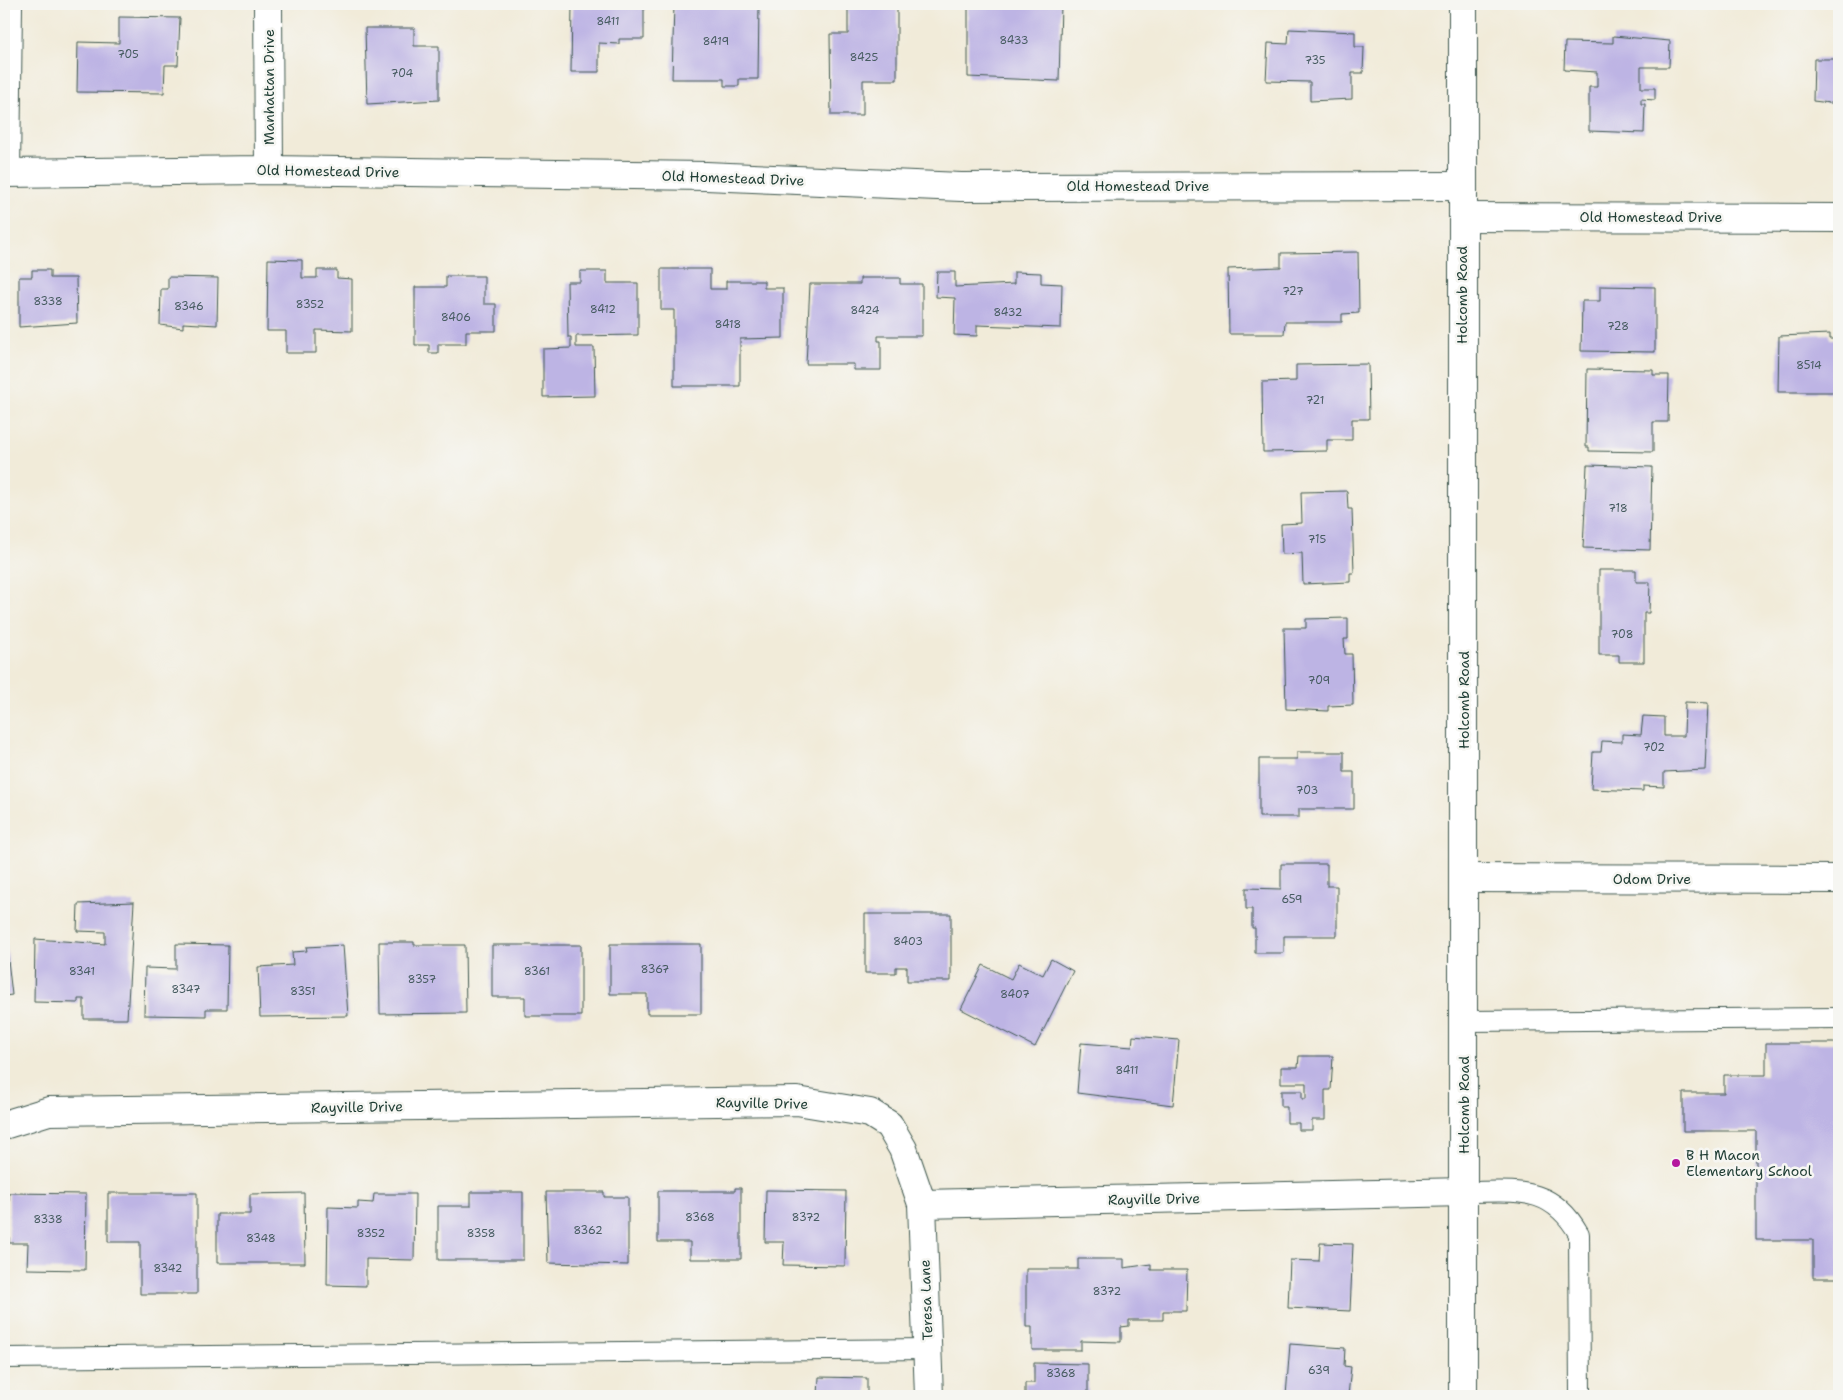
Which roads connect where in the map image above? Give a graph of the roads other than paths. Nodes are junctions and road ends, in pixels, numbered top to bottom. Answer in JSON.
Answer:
{"nodes":[{"id":1,"x":12,"y":4,"type":"edge"},
{"id":2,"x":268,"y":4,"type":"edge"},
{"id":3,"x":1463,"y":4,"type":"edge"},
{"id":4,"x":269,"y":170,"type":"junction"},
{"id":5,"x":7,"y":173,"type":"edge"},
{"id":6,"x":1463,"y":186,"type":"junction"},
{"id":7,"x":1463,"y":217,"type":"junction"},
{"id":8,"x":1839,"y":218,"type":"edge"},
{"id":9,"x":1465,"y":878,"type":"junction"},
{"id":10,"x":1839,"y":879,"type":"edge"},
{"id":11,"x":1839,"y":1018,"type":"edge"},
{"id":12,"x":1464,"y":1021,"type":"junction"},
{"id":13,"x":4,"y":1125,"type":"edge"},
{"id":14,"x":1465,"y":1192,"type":"junction"},
{"id":15,"x":922,"y":1204,"type":"junction"},
{"id":16,"x":928,"y":1349,"type":"junction"},
{"id":17,"x":4,"y":1358,"type":"edge"},
{"id":18,"x":929,"y":1396,"type":"edge"},
{"id":19,"x":1463,"y":1396,"type":"edge"},
{"id":20,"x":1580,"y":1396,"type":"edge"}],
"edges":[{"from":1,"to":5,"type":"lane"},
{"from":2,"to":4,"type":"street","name":"Manhattan Drive"},
{"from":3,"to":6,"type":"street","name":"Holcomb Road"},
{"from":4,"to":5,"type":"street","name":"Old Homestead Drive"},
{"from":4,"to":6,"type":"street","name":"Old Homestead Drive"},
{"from":6,"to":7,"type":"street","name":"Holcomb Road"},
{"from":7,"to":8,"type":"street","name":"Old Homestead Drive"},
{"from":7,"to":9,"type":"street","name":"Holcomb Road"},
{"from":9,"to":10,"type":"street","name":"Odom Drive"},
{"from":9,"to":12,"type":"street","name":"Holcomb Road"},
{"from":11,"to":12,"type":"lane"},
{"from":12,"to":14,"type":"street","name":"Holcomb Road"},
{"from":13,"to":15,"type":"street","name":"Rayville Drive"},
{"from":14,"to":15,"type":"street","name":"Rayville Drive"},
{"from":14,"to":19,"type":"street","name":"Holcomb Road"},
{"from":14,"to":20,"type":"lane"},
{"from":15,"to":16,"type":"street","name":"Teresa Lane"},
{"from":16,"to":17,"type":"lane"},
{"from":16,"to":18,"type":"street","name":"Teresa Lane"}]}
